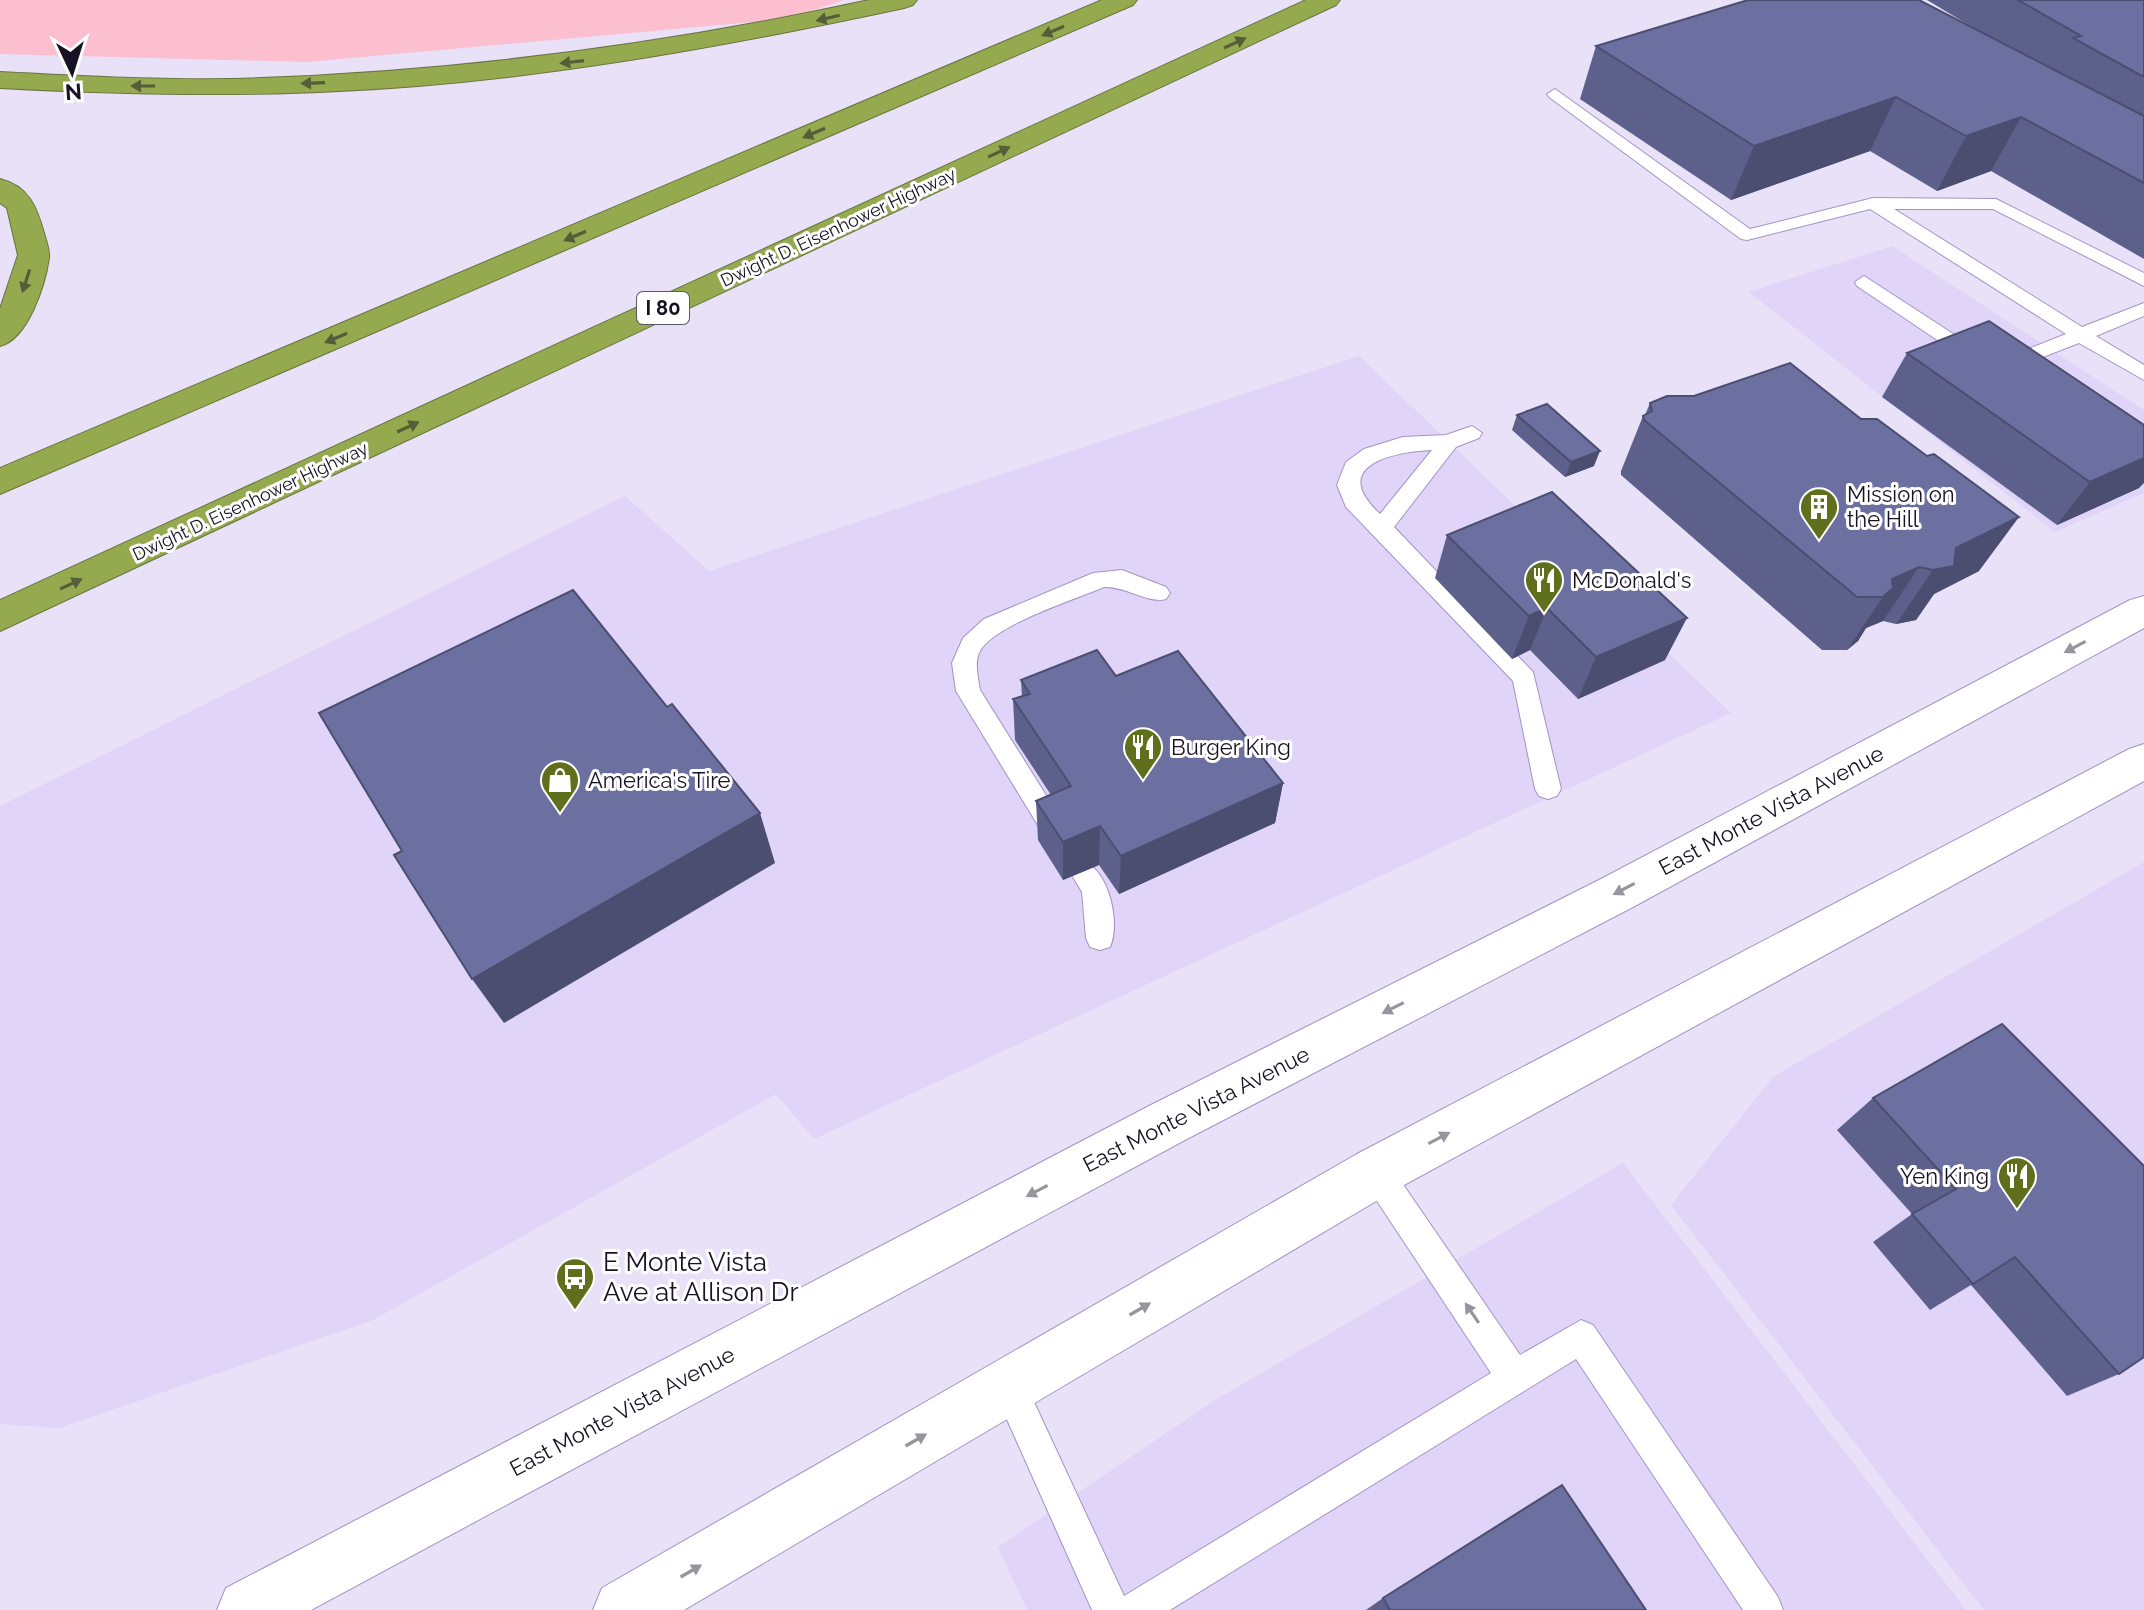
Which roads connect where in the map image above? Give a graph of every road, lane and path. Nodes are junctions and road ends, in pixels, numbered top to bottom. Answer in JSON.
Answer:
{"nodes":[{"id":1,"x":904,"y":0,"type":"edge"},
{"id":2,"x":1124,"y":0,"type":"edge"},
{"id":3,"x":1327,"y":0,"type":"edge"},
{"id":4,"x":0,"y":80,"type":"edge"},
{"id":5,"x":1555,"y":94,"type":"dead end"},
{"id":6,"x":0,"y":188,"type":"edge"},
{"id":7,"x":1873,"y":203,"type":"junction"},
{"id":8,"x":2144,"y":280,"type":"edge"},
{"id":9,"x":1864,"y":282,"type":"dead end"},
{"id":10,"x":2144,"y":309,"type":"edge"},
{"id":11,"x":2081,"y":335,"type":"junction"},
{"id":12,"x":0,"y":336,"type":"edge"},
{"id":13,"x":1994,"y":369,"type":"junction"},
{"id":14,"x":2144,"y":374,"type":"edge"},
{"id":15,"x":2021,"y":387,"type":"edge"},
{"id":16,"x":1472,"y":433,"type":"dead end"},
{"id":17,"x":1449,"y":442,"type":"junction"},
{"id":18,"x":0,"y":482,"type":"edge"},
{"id":19,"x":1382,"y":527,"type":"junction"},
{"id":20,"x":1158,"y":593,"type":"dead end"},
{"id":21,"x":2144,"y":610,"type":"edge"},
{"id":22,"x":0,"y":617,"type":"edge"},
{"id":23,"x":2144,"y":761,"type":"edge"},
{"id":24,"x":1548,"y":789,"type":"dead end"},
{"id":25,"x":1056,"y":833,"type":"edge"},
{"id":26,"x":1083,"y":872,"type":"edge"},
{"id":27,"x":1100,"y":938,"type":"dead end"},
{"id":28,"x":1376,"y":1172,"type":"junction"},
{"id":29,"x":1515,"y":1378,"type":"junction"},
{"id":30,"x":1009,"y":1386,"type":"junction"},
{"id":31,"x":248,"y":1610,"type":"edge"},
{"id":32,"x":624,"y":1610,"type":"edge"},
{"id":33,"x":1111,"y":1610,"type":"edge"},
{"id":34,"x":1136,"y":1610,"type":"edge"},
{"id":35,"x":1765,"y":1610,"type":"edge"}],
"edges":[{"from":1,"to":4,"type":"highway","one_way":true},
{"from":2,"to":18,"type":"highway","one_way":true},
{"from":22,"to":3,"type":"highway","name":"Dwight D. Eisenhower Highway","number":"I 80","one_way":true},
{"from":5,"to":7,"type":"lane"},
{"from":6,"to":12,"type":"highway","one_way":true},
{"from":7,"to":8,"type":"lane"},
{"from":7,"to":11,"type":"lane"},
{"from":9,"to":13,"type":"lane"},
{"from":10,"to":11,"type":"lane"},
{"from":11,"to":13,"type":"lane"},
{"from":11,"to":14,"type":"lane"},
{"from":13,"to":15,"type":"lane"},
{"from":16,"to":17,"type":"lane"},
{"from":17,"to":19,"type":"lane"},
{"from":17,"to":19,"type":"lane"},
{"from":19,"to":24,"type":"lane"},
{"from":20,"to":25,"type":"lane"},
{"from":21,"to":31,"type":"main road","name":"East Monte Vista Avenue","one_way":true},
{"from":28,"to":23,"type":"main road","one_way":true},
{"from":26,"to":27,"type":"lane"},
{"from":29,"to":28,"type":"lane","one_way":true},
{"from":30,"to":28,"type":"main road","one_way":true},
{"from":29,"to":34,"type":"lane"},
{"from":29,"to":35,"type":"lane"},
{"from":32,"to":30,"type":"main road","one_way":true},
{"from":30,"to":33,"type":"lane"}]}
